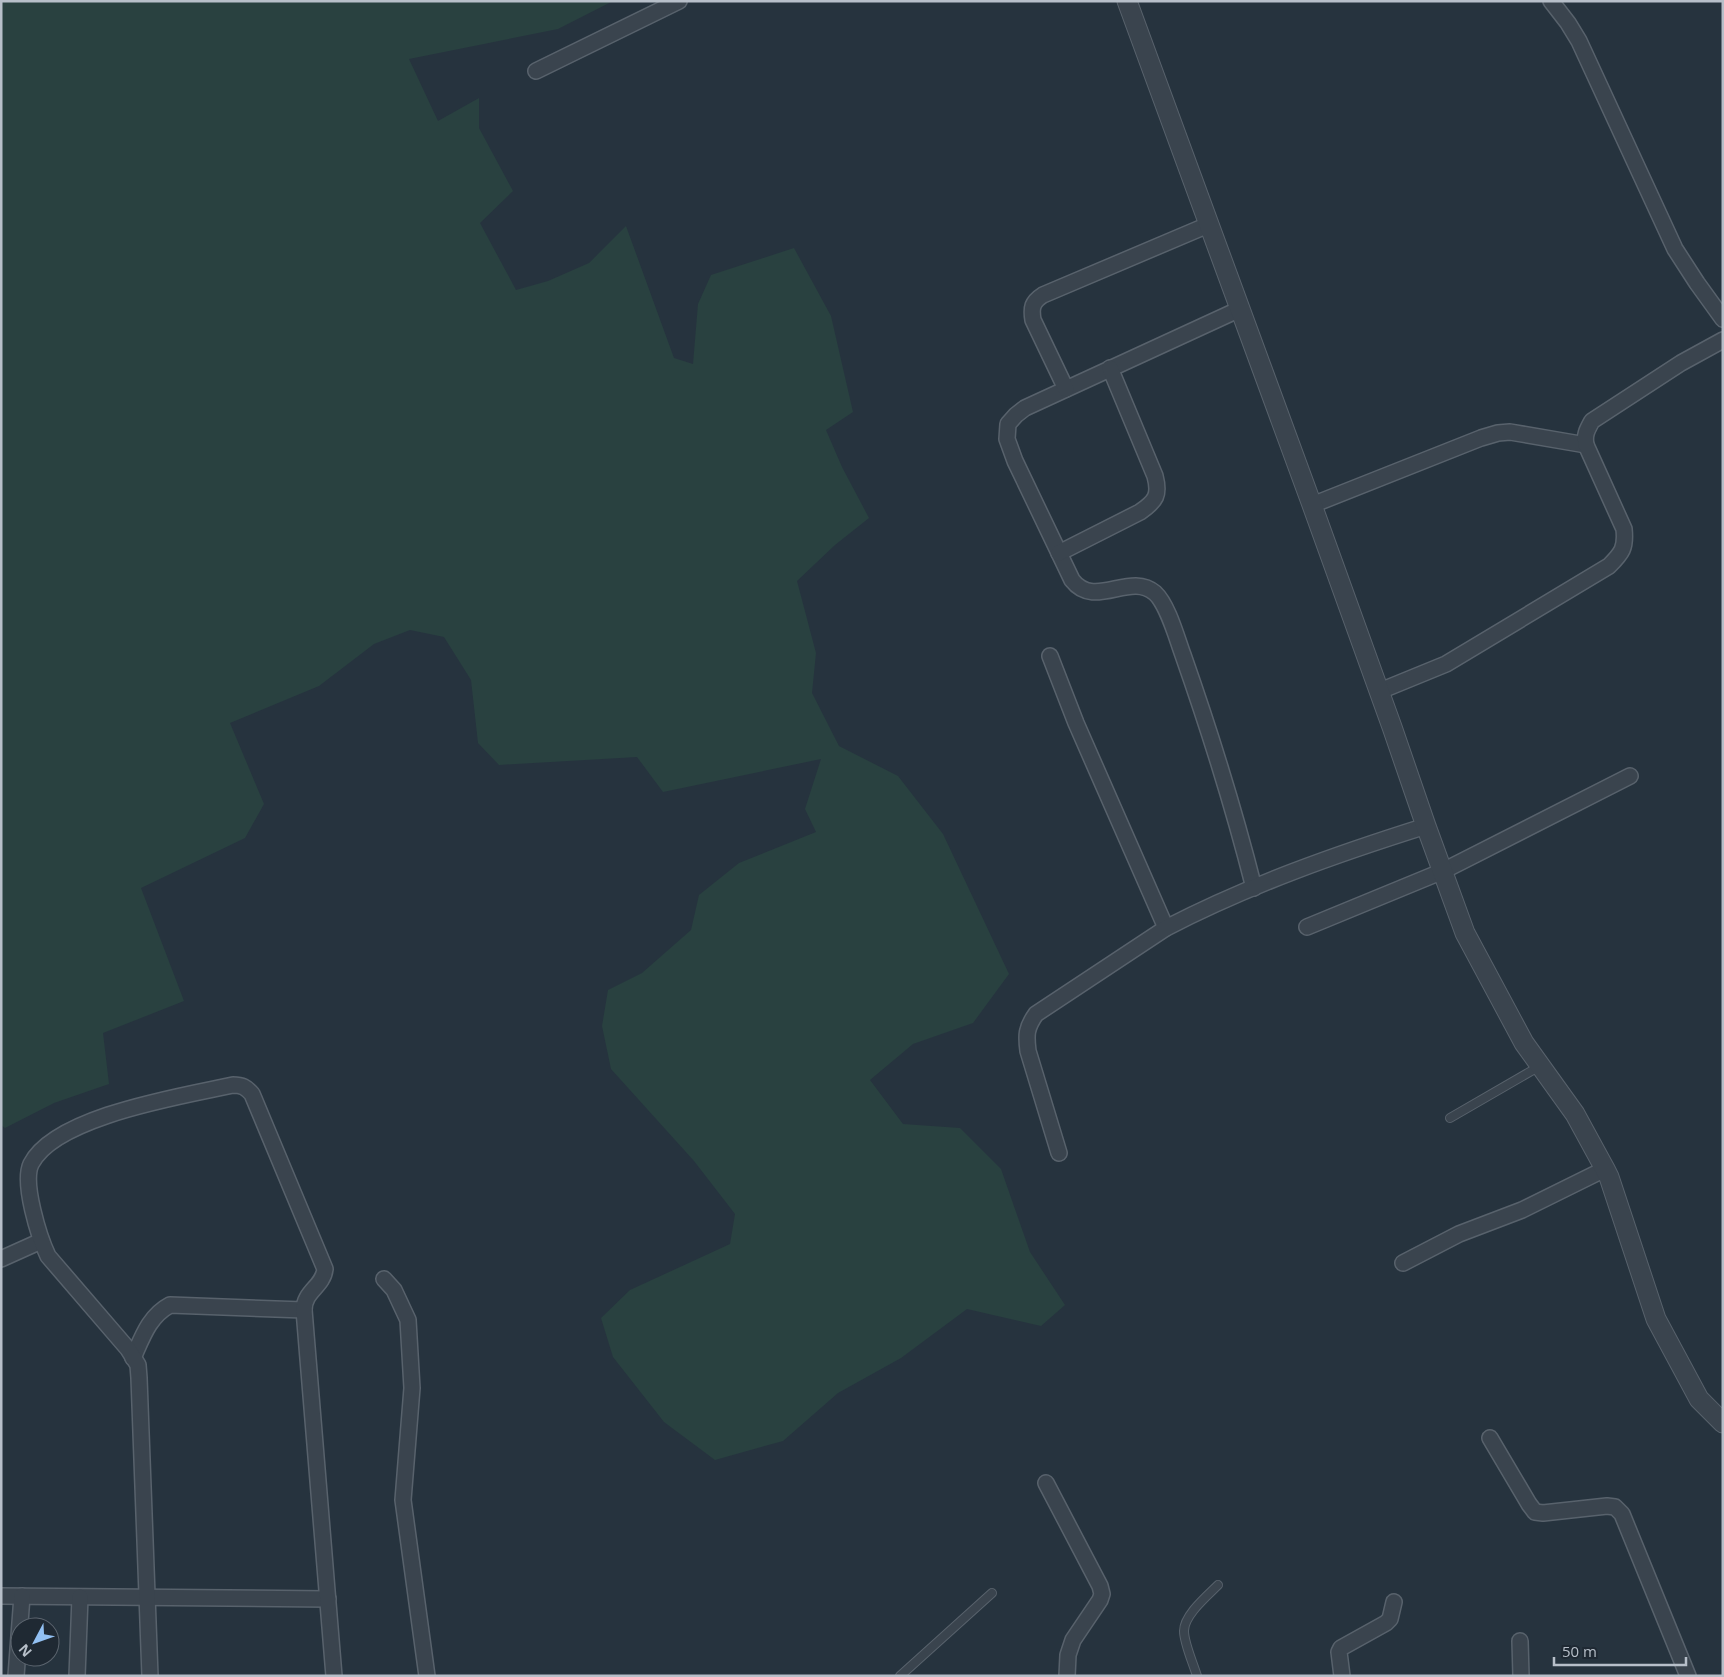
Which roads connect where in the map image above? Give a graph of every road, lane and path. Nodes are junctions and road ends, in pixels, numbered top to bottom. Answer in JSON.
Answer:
{"nodes":[{"id":1,"x":679,"y":1,"type":"edge"},
{"id":2,"x":1127,"y":1,"type":"edge"},
{"id":3,"x":1550,"y":1,"type":"edge"},
{"id":4,"x":536,"y":71,"type":"dead end"},
{"id":5,"x":1208,"y":225,"type":"junction"},
{"id":6,"x":1240,"y":309,"type":"junction"},
{"id":7,"x":1723,"y":318,"type":"edge"},
{"id":8,"x":1723,"y":340,"type":"edge"},
{"id":9,"x":1110,"y":368,"type":"junction"},
{"id":10,"x":1066,"y":389,"type":"junction"},
{"id":11,"x":1586,"y":445,"type":"junction"},
{"id":12,"x":1312,"y":505,"type":"junction"},
{"id":13,"x":1059,"y":553,"type":"junction"},
{"id":14,"x":1050,"y":656,"type":"dead end"},
{"id":15,"x":1380,"y":691,"type":"junction"},
{"id":16,"x":1630,"y":776,"type":"dead end"},
{"id":17,"x":1426,"y":826,"type":"junction"},
{"id":18,"x":1443,"y":871,"type":"junction"},
{"id":19,"x":1254,"y":888,"type":"junction"},
{"id":20,"x":1307,"y":927,"type":"dead end"},
{"id":21,"x":1166,"y":928,"type":"junction"},
{"id":22,"x":1540,"y":1066,"type":"junction"},
{"id":23,"x":1450,"y":1118,"type":"dead end"},
{"id":24,"x":1059,"y":1153,"type":"dead end"},
{"id":25,"x":1605,"y":1169,"type":"junction"},
{"id":26,"x":41,"y":1241,"type":"junction"},
{"id":27,"x":1,"y":1259,"type":"edge"},
{"id":28,"x":1403,"y":1263,"type":"dead end"},
{"id":29,"x":384,"y":1279,"type":"dead end"},
{"id":30,"x":304,"y":1310,"type":"junction"},
{"id":31,"x":133,"y":1358,"type":"junction"},
{"id":32,"x":1723,"y":1423,"type":"edge"},
{"id":33,"x":1490,"y":1438,"type":"dead end"},
{"id":34,"x":1046,"y":1483,"type":"dead end"},
{"id":35,"x":1218,"y":1585,"type":"dead end"},
{"id":36,"x":992,"y":1593,"type":"dead end"},
{"id":37,"x":1,"y":1596,"type":"edge"},
{"id":38,"x":22,"y":1596,"type":"junction"},
{"id":39,"x":80,"y":1597,"type":"junction"},
{"id":40,"x":147,"y":1597,"type":"junction"},
{"id":41,"x":328,"y":1599,"type":"junction"},
{"id":42,"x":1394,"y":1602,"type":"dead end"},
{"id":43,"x":1520,"y":1641,"type":"dead end"},
{"id":44,"x":16,"y":1676,"type":"edge"},
{"id":45,"x":77,"y":1676,"type":"edge"},
{"id":46,"x":150,"y":1676,"type":"edge"},
{"id":47,"x":334,"y":1676,"type":"edge"},
{"id":48,"x":427,"y":1676,"type":"edge"},
{"id":49,"x":900,"y":1676,"type":"edge"},
{"id":50,"x":1067,"y":1676,"type":"edge"},
{"id":51,"x":1197,"y":1676,"type":"edge"},
{"id":52,"x":1342,"y":1676,"type":"edge"},
{"id":53,"x":1521,"y":1676,"type":"edge"},
{"id":54,"x":1688,"y":1676,"type":"edge"}],
"edges":[{"from":1,"to":4,"type":"street"},
{"from":2,"to":5,"type":"street"},
{"from":3,"to":7,"type":"street"},
{"from":5,"to":6,"type":"street"},
{"from":5,"to":10,"type":"street"},
{"from":6,"to":9,"type":"street"},
{"from":6,"to":12,"type":"street"},
{"from":8,"to":11,"type":"street"},
{"from":9,"to":10,"type":"street"},
{"from":9,"to":13,"type":"street"},
{"from":10,"to":13,"type":"street"},
{"from":11,"to":12,"type":"street"},
{"from":11,"to":15,"type":"street"},
{"from":12,"to":15,"type":"street"},
{"from":13,"to":19,"type":"street"},
{"from":14,"to":21,"type":"street"},
{"from":15,"to":17,"type":"street"},
{"from":16,"to":18,"type":"street"},
{"from":17,"to":18,"type":"street"},
{"from":17,"to":19,"type":"street"},
{"from":18,"to":20,"type":"street"},
{"from":18,"to":22,"type":"street"},
{"from":19,"to":21,"type":"street"},
{"from":21,"to":24,"type":"street"},
{"from":22,"to":23,"type":"lane"},
{"from":22,"to":25,"type":"street"},
{"from":25,"to":28,"type":"street"},
{"from":25,"to":32,"type":"street"},
{"from":26,"to":27,"type":"street"},
{"from":26,"to":30,"type":"street"},
{"from":26,"to":31,"type":"street"},
{"from":29,"to":48,"type":"street"},
{"from":30,"to":31,"type":"street"},
{"from":30,"to":41,"type":"street"},
{"from":31,"to":40,"type":"street"},
{"from":33,"to":54,"type":"street"},
{"from":34,"to":50,"type":"street"},
{"from":35,"to":51,"type":"lane"},
{"from":36,"to":49,"type":"lane"},
{"from":37,"to":38,"type":"street"},
{"from":38,"to":39,"type":"street"},
{"from":38,"to":44,"type":"street"},
{"from":39,"to":40,"type":"street"},
{"from":39,"to":45,"type":"street"},
{"from":40,"to":41,"type":"street"},
{"from":40,"to":46,"type":"street"},
{"from":41,"to":47,"type":"street"},
{"from":42,"to":52,"type":"street"},
{"from":43,"to":53,"type":"street"}]}
